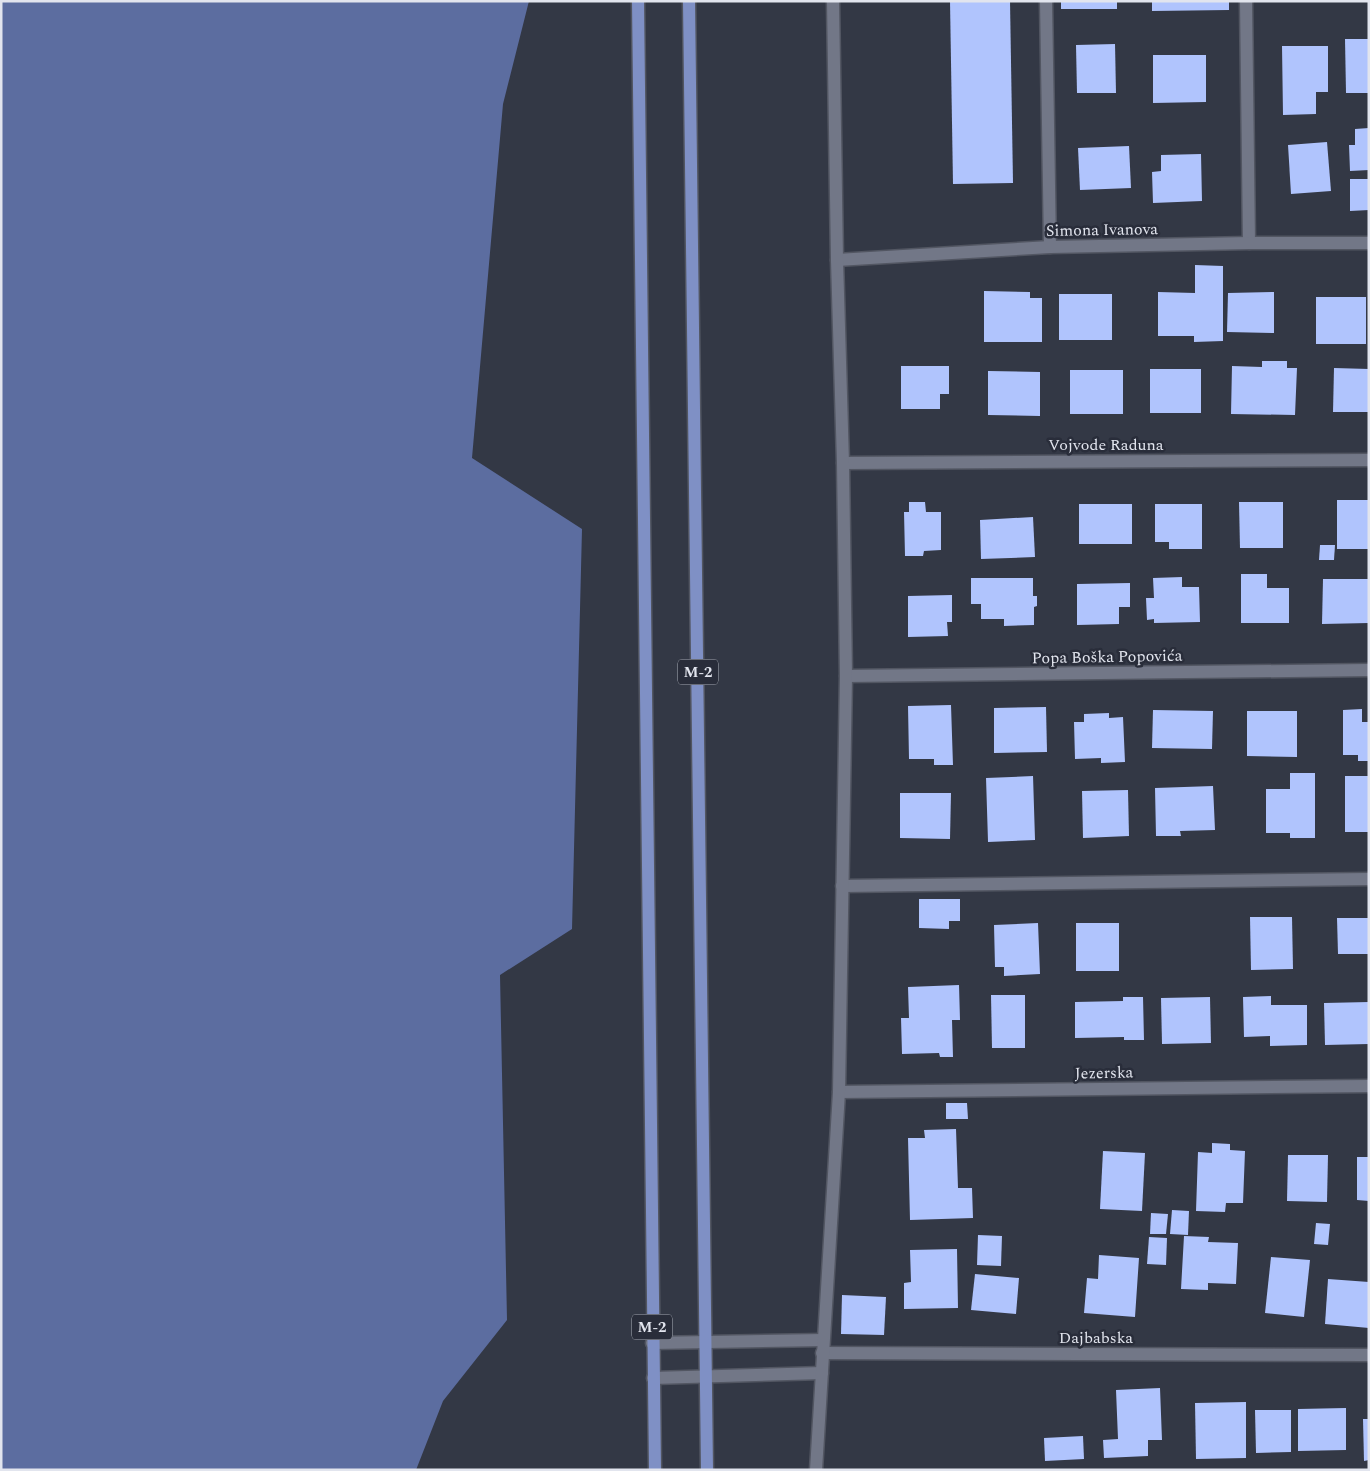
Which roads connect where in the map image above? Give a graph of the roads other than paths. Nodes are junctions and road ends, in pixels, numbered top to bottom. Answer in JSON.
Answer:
{"nodes":[{"id":1,"x":638,"y":1,"type":"edge"},
{"id":2,"x":689,"y":1,"type":"edge"},
{"id":3,"x":833,"y":1,"type":"edge"},
{"id":4,"x":1046,"y":1,"type":"edge"},
{"id":5,"x":1246,"y":1,"type":"edge"},
{"id":6,"x":1249,"y":243,"type":"junction"},
{"id":7,"x":1369,"y":243,"type":"edge"},
{"id":8,"x":1050,"y":246,"type":"junction"},
{"id":9,"x":837,"y":260,"type":"junction"},
{"id":10,"x":1369,"y":460,"type":"edge"},
{"id":11,"x":843,"y":463,"type":"junction"},
{"id":12,"x":1369,"y":670,"type":"edge"},
{"id":13,"x":846,"y":676,"type":"junction"},
{"id":14,"x":1369,"y":879,"type":"edge"},
{"id":15,"x":842,"y":886,"type":"junction"},
{"id":16,"x":1369,"y":1086,"type":"edge"},
{"id":17,"x":839,"y":1092,"type":"junction"},
{"id":18,"x":704,"y":1342,"type":"junction"},
{"id":19,"x":652,"y":1343,"type":"junction"},
{"id":20,"x":823,"y":1347,"type":"junction"},
{"id":21,"x":1369,"y":1356,"type":"edge"},
{"id":22,"x":822,"y":1373,"type":"junction"},
{"id":23,"x":705,"y":1377,"type":"junction"},
{"id":24,"x":653,"y":1378,"type":"junction"},
{"id":25,"x":655,"y":1470,"type":"edge"},
{"id":26,"x":707,"y":1470,"type":"edge"},
{"id":27,"x":816,"y":1470,"type":"edge"}],
"edges":[{"from":1,"to":19,"type":"main road","number":"M-2"},
{"from":2,"to":18,"type":"main road","number":"M-2"},
{"from":3,"to":9,"type":"street"},
{"from":4,"to":8,"type":"street"},
{"from":5,"to":6,"type":"street"},
{"from":6,"to":7,"type":"street","name":"Simona Ivanova"},
{"from":6,"to":8,"type":"street","name":"Simona Ivanova"},
{"from":8,"to":9,"type":"street","name":"Simona Ivanova"},
{"from":9,"to":11,"type":"street"},
{"from":10,"to":11,"type":"street","name":"Vojvode Raduna"},
{"from":11,"to":13,"type":"street"},
{"from":12,"to":13,"type":"street","name":"Popa Boška Popovića"},
{"from":13,"to":15,"type":"street"},
{"from":14,"to":15,"type":"street"},
{"from":15,"to":17,"type":"street"},
{"from":16,"to":17,"type":"street","name":"Jezerska"},
{"from":17,"to":20,"type":"street"},
{"from":18,"to":19,"type":"street","name":"Dajbabska"},
{"from":18,"to":20,"type":"street","name":"Dajbabska"},
{"from":18,"to":23,"type":"main road","number":"M-2"},
{"from":19,"to":24,"type":"main road","number":"M-2"},
{"from":20,"to":21,"type":"street","name":"Dajbabska"},
{"from":20,"to":22,"type":"street"},
{"from":22,"to":23,"type":"street"},
{"from":22,"to":27,"type":"street"},
{"from":23,"to":24,"type":"street"},
{"from":23,"to":26,"type":"main road","number":"M-2"},
{"from":24,"to":25,"type":"main road","number":"M-2"}]}
